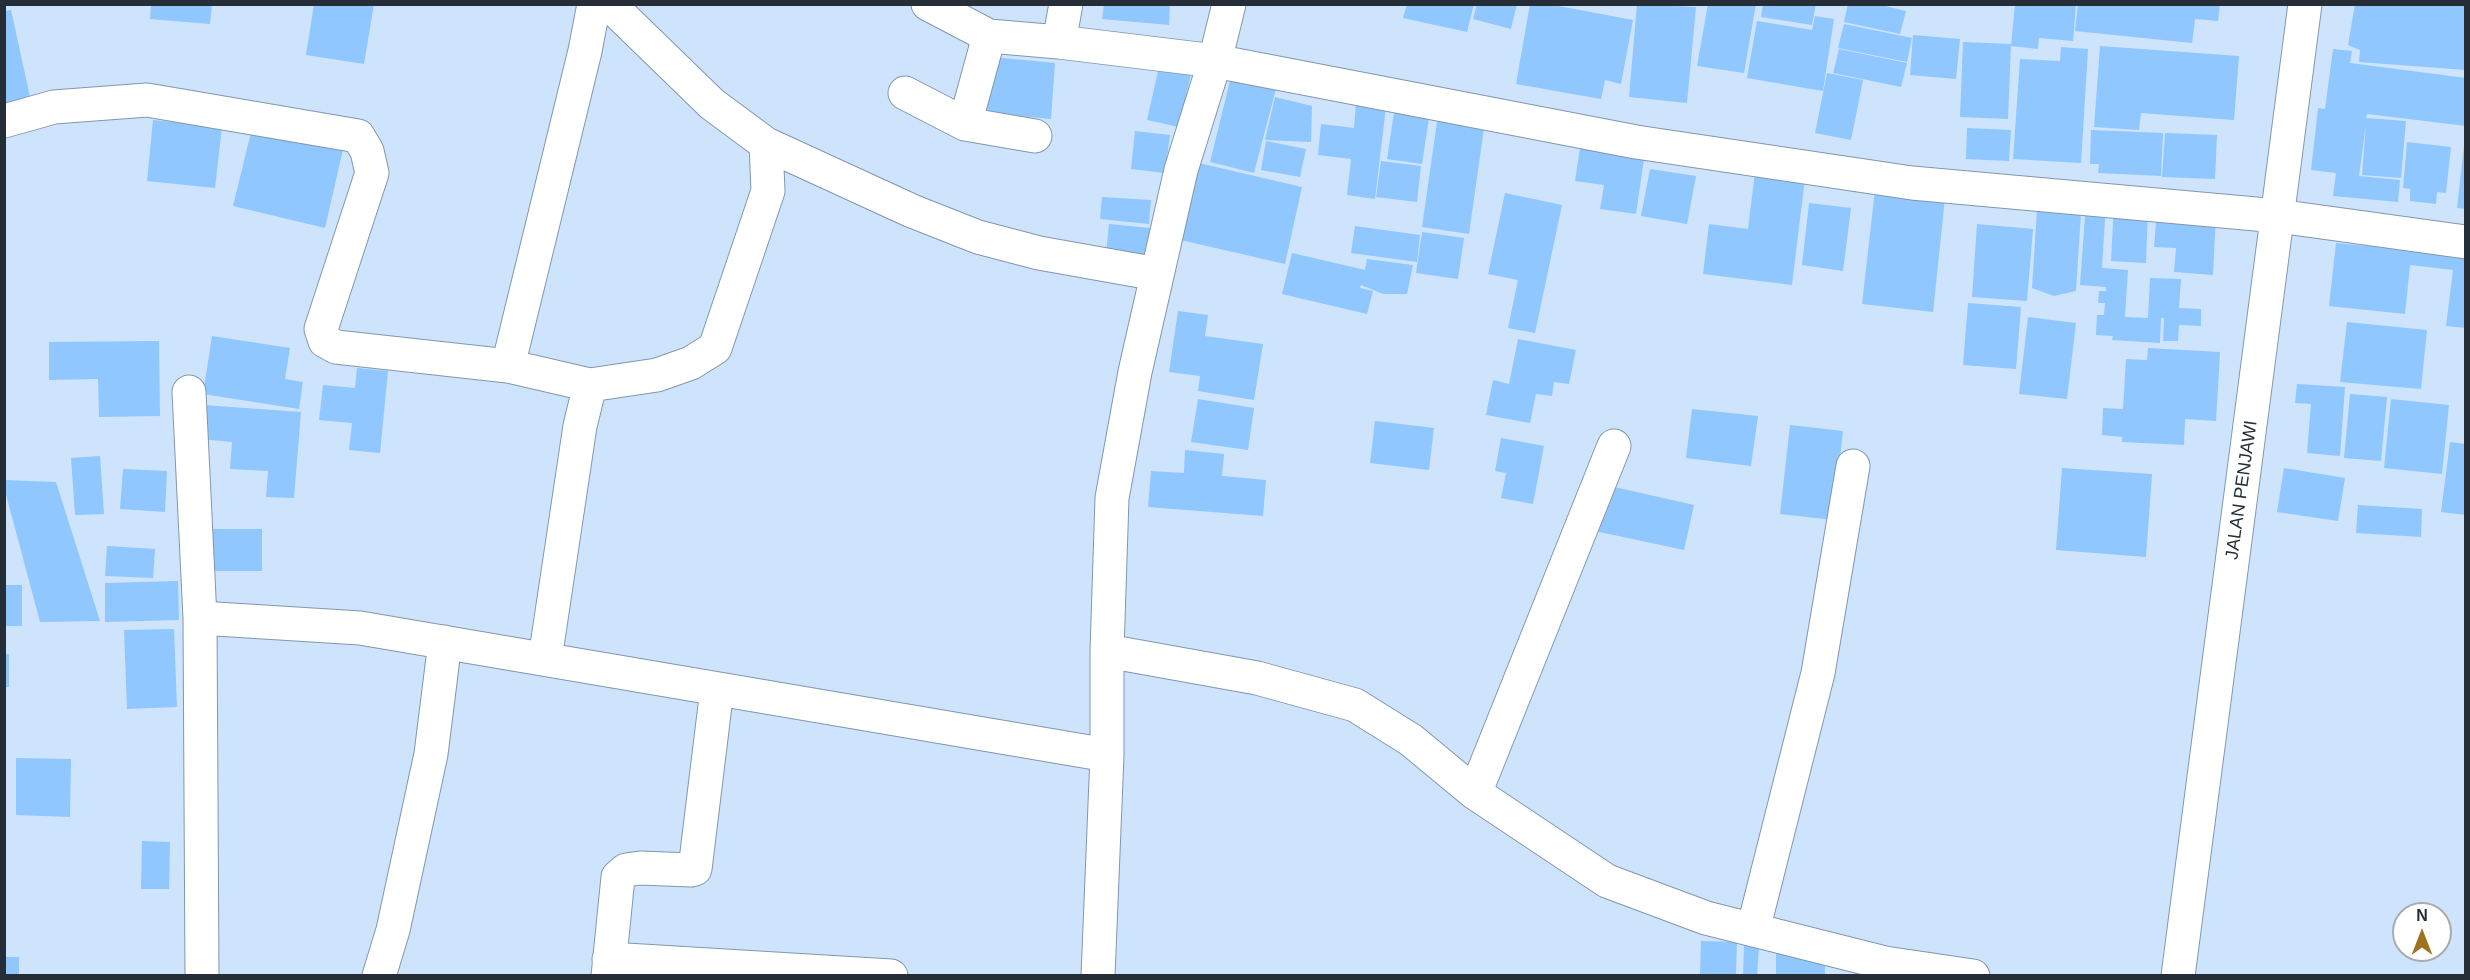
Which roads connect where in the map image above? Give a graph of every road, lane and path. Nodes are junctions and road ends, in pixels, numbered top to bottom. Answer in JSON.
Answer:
{"nodes":[{"id":1,"x":594,"y":4,"type":"edge"},
{"id":2,"x":609,"y":4,"type":"edge"},
{"id":3,"x":928,"y":4,"type":"edge"},
{"id":4,"x":1066,"y":4,"type":"edge"},
{"id":5,"x":1229,"y":4,"type":"edge"},
{"id":6,"x":2305,"y":4,"type":"edge"},
{"id":7,"x":989,"y":36,"type":"junction"},
{"id":8,"x":1059,"y":42,"type":"junction"},
{"id":9,"x":1215,"y":61,"type":"junction"},
{"id":10,"x":905,"y":93,"type":"dead end"},
{"id":11,"x":4,"y":121,"type":"edge"},
{"id":12,"x":965,"y":124,"type":"junction"},
{"id":13,"x":1035,"y":136,"type":"dead end"},
{"id":14,"x":766,"y":144,"type":"junction"},
{"id":15,"x":2278,"y":216,"type":"junction"},
{"id":16,"x":2466,"y":242,"type":"edge"},
{"id":17,"x":1157,"y":274,"type":"junction"},
{"id":18,"x":508,"y":366,"type":"junction"},
{"id":19,"x":590,"y":386,"type":"junction"},
{"id":20,"x":189,"y":392,"type":"dead end"},
{"id":21,"x":1614,"y":446,"type":"dead end"},
{"id":22,"x":1853,"y":466,"type":"dead end"},
{"id":23,"x":200,"y":618,"type":"junction"},
{"id":24,"x":445,"y":642,"type":"junction"},
{"id":25,"x":1107,"y":651,"type":"junction"},
{"id":26,"x":545,"y":660,"type":"junction"},
{"id":27,"x":717,"y":689,"type":"junction"},
{"id":28,"x":1107,"y":755,"type":"junction"},
{"id":29,"x":1475,"y":793,"type":"junction"},
{"id":30,"x":1753,"y":930,"type":"junction"},
{"id":31,"x":609,"y":967,"type":"edge"},
{"id":32,"x":202,"y":975,"type":"edge"},
{"id":33,"x":379,"y":975,"type":"edge"},
{"id":34,"x":891,"y":975,"type":"edge"},
{"id":35,"x":1098,"y":975,"type":"edge"},
{"id":36,"x":1973,"y":975,"type":"edge"},
{"id":37,"x":2178,"y":975,"type":"edge"}],
"edges":[{"from":1,"to":18,"type":"street"},
{"from":2,"to":14,"type":"street"},
{"from":3,"to":7,"type":"street"},
{"from":4,"to":8,"type":"street"},
{"from":5,"to":9,"type":"street"},
{"from":6,"to":15,"type":"street","name":"JALAN PENJAWI"},
{"from":7,"to":8,"type":"street"},
{"from":7,"to":12,"type":"street"},
{"from":8,"to":9,"type":"street"},
{"from":9,"to":15,"type":"street"},
{"from":9,"to":17,"type":"street"},
{"from":10,"to":12,"type":"street"},
{"from":11,"to":18,"type":"street"},
{"from":12,"to":13,"type":"street"},
{"from":14,"to":17,"type":"street"},
{"from":14,"to":19,"type":"street"},
{"from":15,"to":16,"type":"street"},
{"from":15,"to":37,"type":"street","name":"JALAN PENJAWI"},
{"from":17,"to":25,"type":"street"},
{"from":18,"to":19,"type":"street"},
{"from":19,"to":26,"type":"street"},
{"from":20,"to":23,"type":"street"},
{"from":21,"to":29,"type":"street"},
{"from":22,"to":30,"type":"street"},
{"from":23,"to":24,"type":"street"},
{"from":23,"to":32,"type":"street"},
{"from":24,"to":26,"type":"street"},
{"from":24,"to":33,"type":"street"},
{"from":25,"to":28,"type":"street"},
{"from":25,"to":29,"type":"street"},
{"from":26,"to":27,"type":"street"},
{"from":27,"to":28,"type":"street"},
{"from":27,"to":31,"type":"street"},
{"from":28,"to":35,"type":"street"},
{"from":29,"to":30,"type":"street"},
{"from":30,"to":36,"type":"street"},
{"from":31,"to":34,"type":"street"}]}
